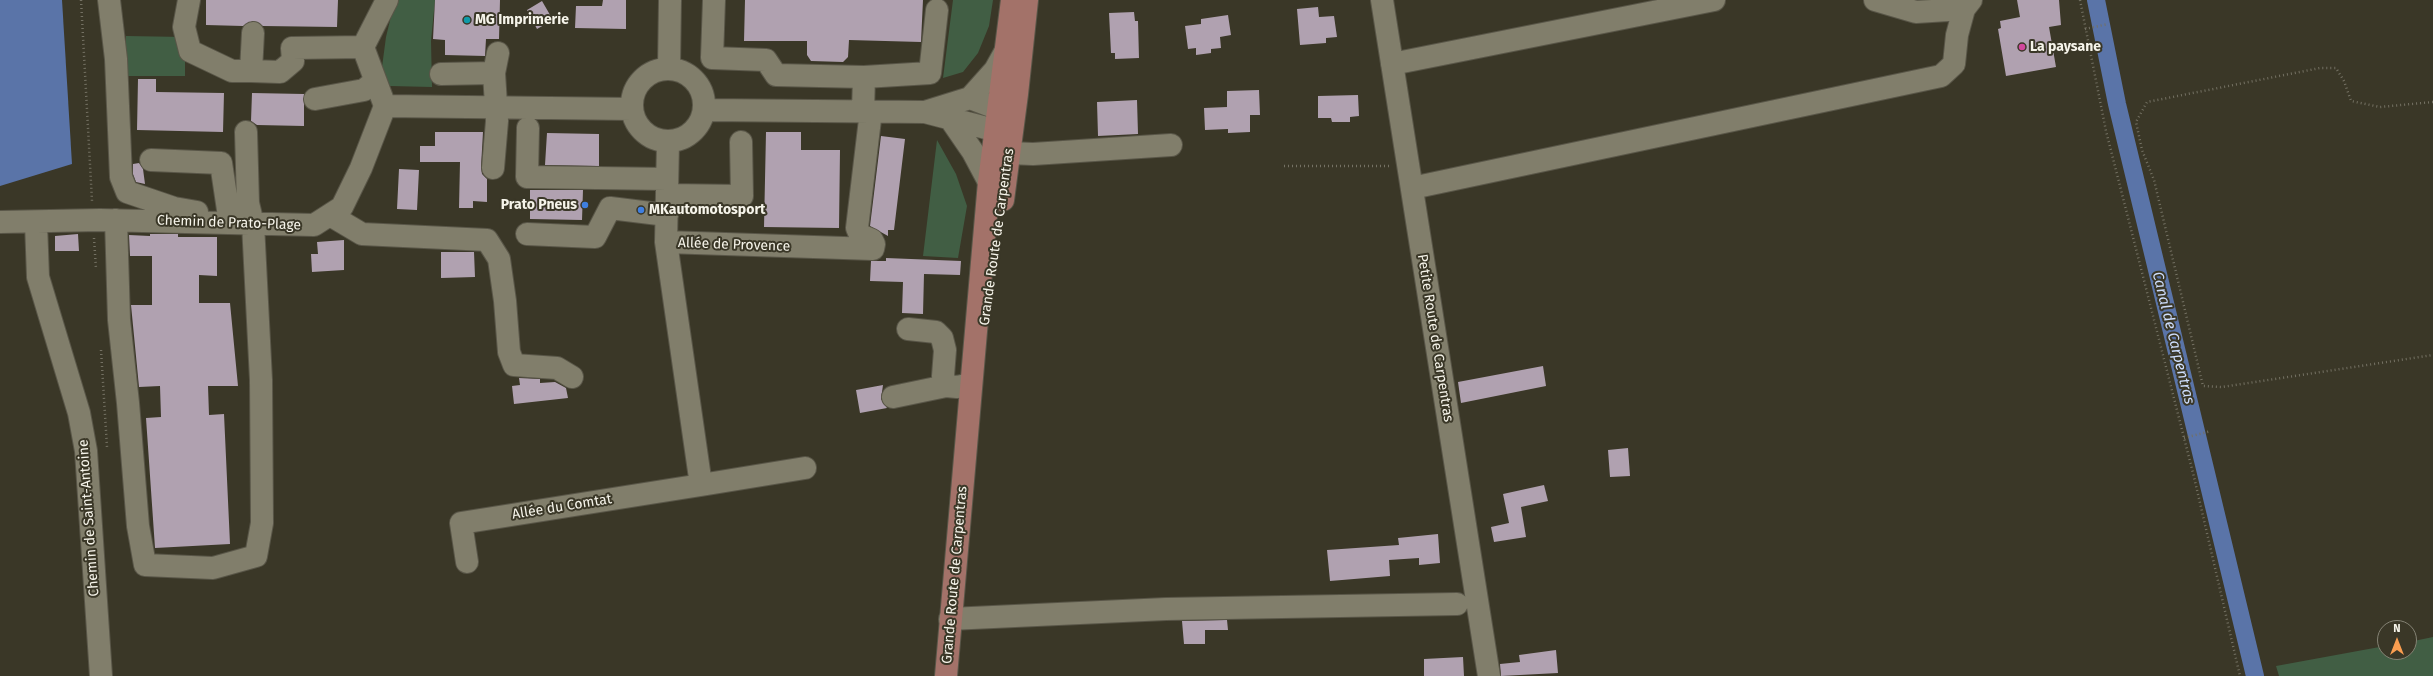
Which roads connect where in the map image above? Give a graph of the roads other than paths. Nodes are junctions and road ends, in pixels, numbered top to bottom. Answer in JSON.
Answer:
{"nodes":[{"id":1,"x":109,"y":0,"type":"edge"},
{"id":2,"x":188,"y":0,"type":"edge"},
{"id":3,"x":387,"y":0,"type":"edge"},
{"id":4,"x":670,"y":0,"type":"edge"},
{"id":5,"x":714,"y":0,"type":"edge"},
{"id":6,"x":1012,"y":0,"type":"edge"},
{"id":7,"x":1027,"y":0,"type":"edge"},
{"id":8,"x":1382,"y":0,"type":"edge"},
{"id":9,"x":1714,"y":0,"type":"edge"},
{"id":10,"x":1875,"y":0,"type":"edge"},
{"id":11,"x":1968,"y":4,"type":"edge"},
{"id":12,"x":937,"y":10,"type":"dead end"},
{"id":13,"x":252,"y":33,"type":"dead end"},
{"id":14,"x":363,"y":47,"type":"junction"},
{"id":15,"x":1005,"y":52,"type":"junction"},
{"id":16,"x":1392,"y":64,"type":"junction"},
{"id":17,"x":669,"y":69,"type":"junction"},
{"id":18,"x":251,"y":71,"type":"junction"},
{"id":19,"x":441,"y":74,"type":"dead end"},
{"id":20,"x":864,"y":77,"type":"junction"},
{"id":21,"x":375,"y":81,"type":"junction"},
{"id":22,"x":1017,"y":94,"type":"junction"},
{"id":23,"x":970,"y":98,"type":"junction"},
{"id":24,"x":315,"y":99,"type":"dead end"},
{"id":25,"x":385,"y":106,"type":"junction"},
{"id":26,"x":495,"y":107,"type":"junction"},
{"id":27,"x":632,"y":109,"type":"junction"},
{"id":28,"x":705,"y":110,"type":"junction"},
{"id":29,"x":867,"y":111,"type":"junction"},
{"id":30,"x":925,"y":112,"type":"junction"},
{"id":31,"x":1001,"y":117,"type":"junction"},
{"id":32,"x":951,"y":120,"type":"junction"},
{"id":33,"x":528,"y":128,"type":"dead end"},
{"id":34,"x":246,"y":132,"type":"dead end"},
{"id":35,"x":668,"y":142,"type":"junction"},
{"id":36,"x":741,"y":142,"type":"dead end"},
{"id":37,"x":1171,"y":145,"type":"dead end"},
{"id":38,"x":1009,"y":153,"type":"junction"},
{"id":39,"x":151,"y":160,"type":"dead end"},
{"id":40,"x":493,"y":168,"type":"dead end"},
{"id":41,"x":998,"y":179,"type":"junction"},
{"id":42,"x":1412,"y":188,"type":"junction"},
{"id":43,"x":667,"y":196,"type":"junction"},
{"id":44,"x":330,"y":215,"type":"junction"},
{"id":45,"x":116,"y":220,"type":"junction"},
{"id":46,"x":0,"y":222,"type":"edge"},
{"id":47,"x":36,"y":223,"type":"junction"},
{"id":48,"x":225,"y":223,"type":"junction"},
{"id":49,"x":253,"y":224,"type":"junction"},
{"id":50,"x":527,"y":234,"type":"dead end"},
{"id":51,"x":666,"y":242,"type":"junction"},
{"id":52,"x":908,"y":329,"type":"dead end"},
{"id":53,"x":572,"y":377,"type":"dead end"},
{"id":54,"x":971,"y":384,"type":"junction"},
{"id":55,"x":946,"y":386,"type":"junction"},
{"id":56,"x":893,"y":397,"type":"dead end"},
{"id":57,"x":805,"y":468,"type":"dead end"},
{"id":58,"x":964,"y":474,"type":"junction"},
{"id":59,"x":701,"y":485,"type":"junction"},
{"id":60,"x":467,"y":562,"type":"dead end"},
{"id":61,"x":1457,"y":604,"type":"dead end"},
{"id":62,"x":950,"y":619,"type":"junction"},
{"id":63,"x":101,"y":676,"type":"edge"},
{"id":64,"x":946,"y":676,"type":"edge"},
{"id":65,"x":1489,"y":676,"type":"edge"}],
"edges":[{"from":1,"to":48,"type":"street"},
{"from":2,"to":18,"type":"street"},
{"from":3,"to":14,"type":"street"},
{"from":4,"to":17,"type":"street"},
{"from":5,"to":20,"type":"street"},
{"from":6,"to":15,"type":"main road"},
{"from":7,"to":22,"type":"main road","name":"Grande Route de Carpentras"},
{"from":8,"to":16,"type":"street","name":"Petite Route de Carpentras"},
{"from":9,"to":16,"type":"street"},
{"from":10,"to":11,"type":"street"},
{"from":11,"to":42,"type":"street"},
{"from":12,"to":20,"type":"street"},
{"from":13,"to":18,"type":"street"},
{"from":14,"to":18,"type":"street"},
{"from":14,"to":21,"type":"street"},
{"from":15,"to":23,"type":"street"},
{"from":15,"to":31,"type":"main road"},
{"from":16,"to":42,"type":"street","name":"Petite Route de Carpentras"},
{"from":17,"to":27,"type":"street"},
{"from":17,"to":28,"type":"street"},
{"from":19,"to":26,"type":"street"},
{"from":20,"to":29,"type":"street"},
{"from":21,"to":24,"type":"street"},
{"from":21,"to":25,"type":"street"},
{"from":22,"to":31,"type":"street"},
{"from":22,"to":38,"type":"main road","name":"Grande Route de Carpentras"},
{"from":23,"to":30,"type":"street"},
{"from":23,"to":31,"type":"street"},
{"from":25,"to":26,"type":"street"},
{"from":25,"to":44,"type":"street","name":"Chemin de Prato-Plage"},
{"from":26,"to":27,"type":"street"},
{"from":26,"to":40,"type":"street"},
{"from":27,"to":35,"type":"street"},
{"from":28,"to":29,"type":"street"},
{"from":28,"to":35,"type":"street"},
{"from":29,"to":30,"type":"street"},
{"from":29,"to":51,"type":"street","name":"Allée de Provence"},
{"from":30,"to":32,"type":"street"},
{"from":31,"to":32,"type":"street"},
{"from":31,"to":41,"type":"street"},
{"from":32,"to":41,"type":"street"},
{"from":33,"to":43,"type":"street"},
{"from":34,"to":49,"type":"street"},
{"from":35,"to":43,"type":"street","name":"Allée de Provence"},
{"from":36,"to":43,"type":"street"},
{"from":37,"to":38,"type":"street"},
{"from":38,"to":41,"type":"main road","name":"Grande Route de Carpentras"},
{"from":39,"to":48,"type":"street"},
{"from":41,"to":54,"type":"main road","name":"Grande Route de Carpentras"},
{"from":41,"to":58,"type":"main road","name":"Grande Route de Carpentras"},
{"from":42,"to":65,"type":"street","name":"Petite Route de Carpentras"},
{"from":43,"to":50,"type":"street"},
{"from":43,"to":51,"type":"street","name":"Allée de Provence"},
{"from":44,"to":49,"type":"street","name":"Chemin de Prato-Plage"},
{"from":44,"to":53,"type":"street"},
{"from":45,"to":47,"type":"street","name":"Chemin de Prato-Plage"},
{"from":45,"to":48,"type":"street","name":"Chemin de Prato-Plage"},
{"from":45,"to":49,"type":"street"},
{"from":46,"to":47,"type":"street","name":"Chemin de Prato-Plage"},
{"from":47,"to":63,"type":"street","name":"Chemin de Saint-Antoine"},
{"from":48,"to":49,"type":"street","name":"Chemin de Prato-Plage"},
{"from":51,"to":59,"type":"street"},
{"from":52,"to":55,"type":"street"},
{"from":54,"to":55,"type":"street"},
{"from":54,"to":58,"type":"main road","name":"Grande Route de Carpentras"},
{"from":55,"to":56,"type":"street"},
{"from":57,"to":59,"type":"street","name":"Allée du Comtat"},
{"from":58,"to":62,"type":"main road","name":"Grande Route de Carpentras"},
{"from":59,"to":60,"type":"street","name":"Allée du Comtat"},
{"from":61,"to":62,"type":"street"},
{"from":62,"to":64,"type":"main road","name":"Grande Route de Carpentras"}]}
